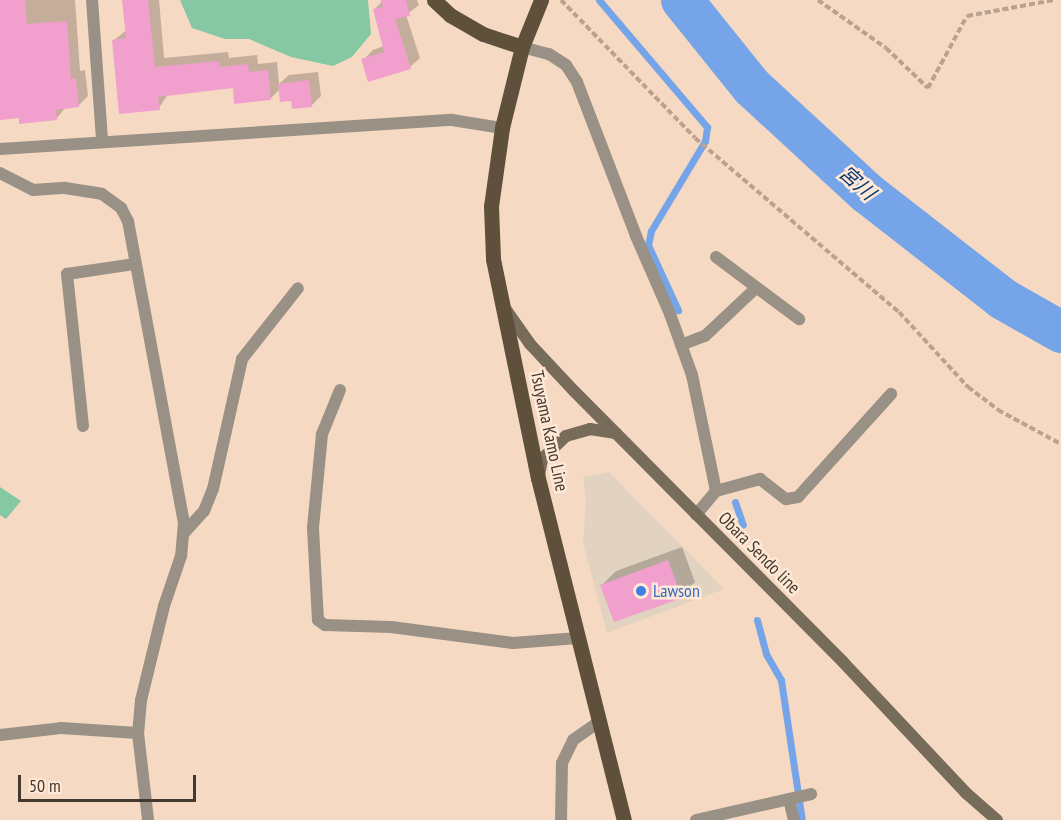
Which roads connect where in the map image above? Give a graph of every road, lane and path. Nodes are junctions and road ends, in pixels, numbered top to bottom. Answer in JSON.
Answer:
{"nodes":[{"id":1,"x":92,"y":0,"type":"edge"},
{"id":2,"x":434,"y":0,"type":"edge"},
{"id":3,"x":541,"y":0,"type":"edge"},
{"id":4,"x":561,"y":0,"type":"edge"},
{"id":5,"x":818,"y":0,"type":"edge"},
{"id":6,"x":1054,"y":0,"type":"edge"},
{"id":7,"x":522,"y":46,"type":"junction"},
{"id":8,"x":502,"y":128,"type":"junction"},
{"id":9,"x":102,"y":141,"type":"junction"},
{"id":10,"x":0,"y":149,"type":"edge"},
{"id":11,"x":0,"y":173,"type":"edge"},
{"id":12,"x":716,"y":256,"type":"dead end"},
{"id":13,"x":135,"y":264,"type":"junction"},
{"id":14,"x":298,"y":288,"type":"dead end"},
{"id":15,"x":756,"y":288,"type":"junction"},
{"id":16,"x":502,"y":304,"type":"junction"},
{"id":17,"x":799,"y":319,"type":"dead end"},
{"id":18,"x":681,"y":345,"type":"junction"},
{"id":19,"x":340,"y":390,"type":"dead end"},
{"id":20,"x":891,"y":394,"type":"dead end"},
{"id":21,"x":83,"y":426,"type":"dead end"},
{"id":22,"x":616,"y":433,"type":"junction"},
{"id":23,"x":1061,"y":444,"type":"edge"},
{"id":24,"x":538,"y":478,"type":"junction"},
{"id":25,"x":716,"y":491,"type":"junction"},
{"id":26,"x":696,"y":515,"type":"junction"},
{"id":27,"x":184,"y":533,"type":"junction"},
{"id":28,"x":578,"y":638,"type":"junction"},
{"id":29,"x":600,"y":721,"type":"junction"},
{"id":30,"x":138,"y":733,"type":"junction"},
{"id":31,"x":0,"y":735,"type":"edge"},
{"id":32,"x":811,"y":794,"type":"dead end"},
{"id":33,"x":789,"y":799,"type":"junction"},
{"id":34,"x":148,"y":820,"type":"edge"},
{"id":35,"x":561,"y":820,"type":"edge"},
{"id":36,"x":624,"y":820,"type":"edge"},
{"id":37,"x":696,"y":820,"type":"edge"},
{"id":38,"x":794,"y":820,"type":"edge"},
{"id":39,"x":997,"y":820,"type":"edge"}],
"edges":[{"from":1,"to":9,"type":"street"},
{"from":2,"to":7,"type":"main road"},
{"from":3,"to":7,"type":"main road","name":"Tsuyama Kamo Line"},
{"from":4,"to":23,"type":"path"},
{"from":5,"to":6,"type":"path"},
{"from":7,"to":8,"type":"main road","name":"Tsuyama Kamo Line"},
{"from":7,"to":18,"type":"street"},
{"from":8,"to":9,"type":"street"},
{"from":8,"to":16,"type":"main road","name":"Tsuyama Kamo Line"},
{"from":9,"to":10,"type":"street"},
{"from":11,"to":13,"type":"street"},
{"from":12,"to":15,"type":"street"},
{"from":13,"to":21,"type":"street"},
{"from":13,"to":27,"type":"street"},
{"from":14,"to":27,"type":"street"},
{"from":15,"to":17,"type":"street"},
{"from":15,"to":18,"type":"street"},
{"from":16,"to":22,"type":"main road","name":"Obara Sendo line"},
{"from":16,"to":24,"type":"main road","name":"Tsuyama Kamo Line"},
{"from":18,"to":25,"type":"street"},
{"from":19,"to":28,"type":"street"},
{"from":20,"to":25,"type":"street"},
{"from":22,"to":24,"type":"main road"},
{"from":22,"to":26,"type":"main road","name":"Obara Sendo line"},
{"from":24,"to":28,"type":"main road","name":"Tsuyama Kamo Line"},
{"from":25,"to":26,"type":"street"},
{"from":26,"to":39,"type":"main road","name":"Obara Sendo line"},
{"from":27,"to":30,"type":"street"},
{"from":28,"to":29,"type":"main road","name":"Tsuyama Kamo Line"},
{"from":29,"to":35,"type":"street"},
{"from":29,"to":36,"type":"main road","name":"Tsuyama Kamo Line"},
{"from":30,"to":31,"type":"street"},
{"from":30,"to":34,"type":"street"},
{"from":32,"to":33,"type":"street"},
{"from":33,"to":37,"type":"street"},
{"from":33,"to":38,"type":"street"}]}
